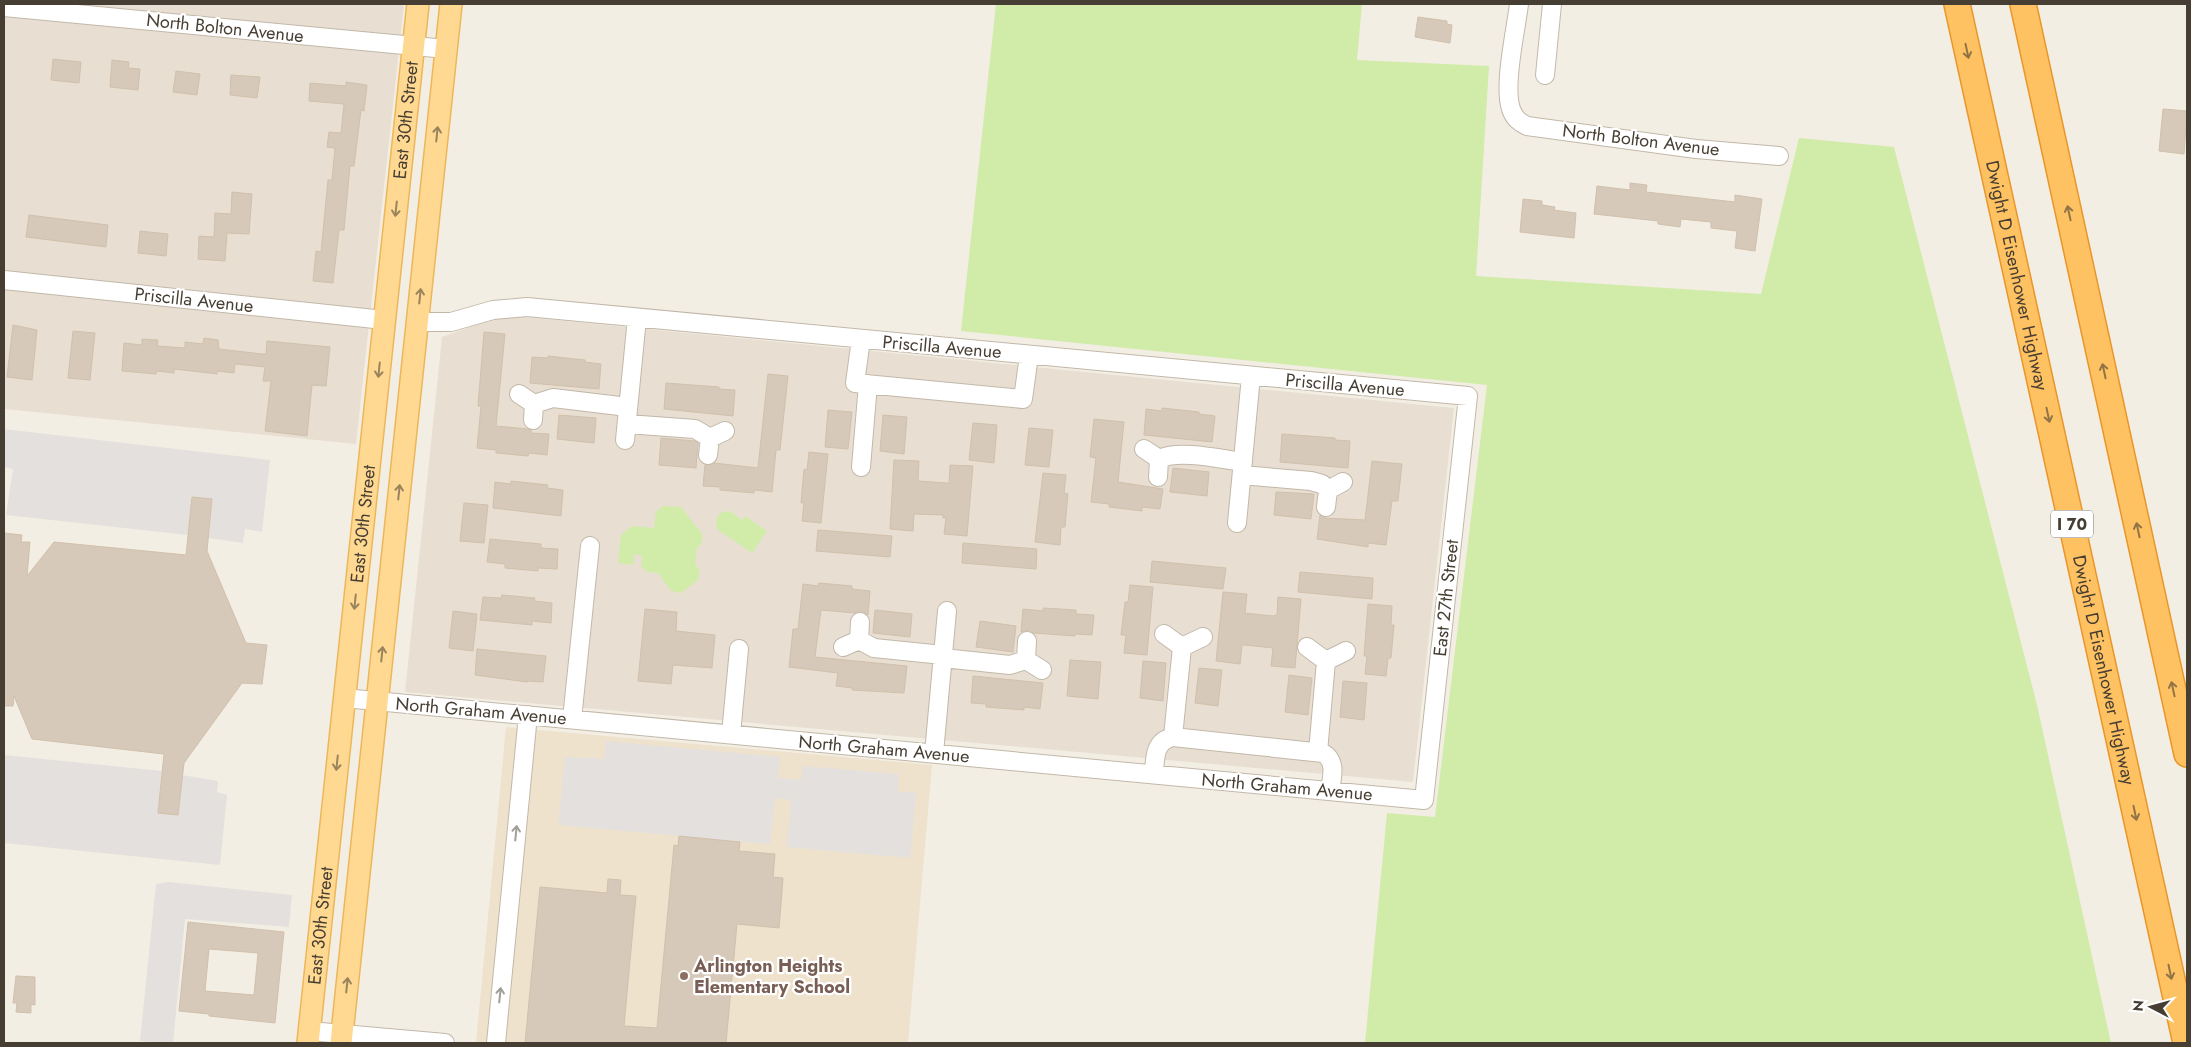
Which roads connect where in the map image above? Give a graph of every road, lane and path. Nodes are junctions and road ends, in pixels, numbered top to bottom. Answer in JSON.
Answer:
{"nodes":[{"id":1,"x":418,"y":4,"type":"edge"},
{"id":2,"x":451,"y":4,"type":"edge"},
{"id":3,"x":1519,"y":4,"type":"edge"},
{"id":4,"x":1552,"y":4,"type":"edge"},
{"id":5,"x":1957,"y":4,"type":"edge"},
{"id":6,"x":2023,"y":4,"type":"edge"},
{"id":7,"x":4,"y":7,"type":"edge"},
{"id":8,"x":414,"y":47,"type":"junction"},
{"id":9,"x":446,"y":49,"type":"junction"},
{"id":10,"x":1546,"y":75,"type":"dead end"},
{"id":11,"x":1780,"y":156,"type":"dead end"},
{"id":12,"x":4,"y":280,"type":"edge"},
{"id":13,"x":637,"y":318,"type":"junction"},
{"id":14,"x":384,"y":320,"type":"junction"},
{"id":15,"x":417,"y":322,"type":"junction"},
{"id":16,"x":861,"y":339,"type":"junction"},
{"id":17,"x":1029,"y":355,"type":"junction"},
{"id":18,"x":1251,"y":376,"type":"junction"},
{"id":19,"x":868,"y":384,"type":"junction"},
{"id":20,"x":520,"y":394,"type":"dead end"},
{"id":21,"x":1468,"y":396,"type":"joint"},
{"id":22,"x":627,"y":424,"type":"junction"},
{"id":23,"x":714,"y":441,"type":"dead end"},
{"id":24,"x":1144,"y":449,"type":"dead end"},
{"id":25,"x":1159,"y":459,"type":"junction"},
{"id":26,"x":861,"y":467,"type":"dead end"},
{"id":27,"x":1243,"y":468,"type":"junction"},
{"id":28,"x":1158,"y":477,"type":"dead end"},
{"id":29,"x":1333,"y":493,"type":"dead end"},
{"id":30,"x":1237,"y":523,"type":"dead end"},
{"id":31,"x":590,"y":546,"type":"dead end"},
{"id":32,"x":947,"y":611,"type":"dead end"},
{"id":33,"x":860,"y":622,"type":"dead end"},
{"id":34,"x":1164,"y":634,"type":"dead end"},
{"id":35,"x":1202,"y":637,"type":"dead end"},
{"id":36,"x":1027,"y":641,"type":"dead end"},
{"id":37,"x":1182,"y":646,"type":"junction"},
{"id":38,"x":1307,"y":647,"type":"dead end"},
{"id":39,"x":739,"y":649,"type":"dead end"},
{"id":40,"x":1346,"y":651,"type":"dead end"},
{"id":41,"x":943,"y":656,"type":"junction"},
{"id":42,"x":1026,"y":660,"type":"junction"},
{"id":43,"x":1326,"y":661,"type":"junction"},
{"id":44,"x":1042,"y":670,"type":"dead end"},
{"id":45,"x":344,"y":698,"type":"junction"},
{"id":46,"x":377,"y":702,"type":"junction"},
{"id":47,"x":528,"y":715,"type":"junction"},
{"id":48,"x":572,"y":720,"type":"junction"},
{"id":49,"x":731,"y":734,"type":"junction"},
{"id":50,"x":1173,"y":737,"type":"junction"},
{"id":51,"x":1318,"y":752,"type":"junction"},
{"id":52,"x":934,"y":754,"type":"junction"},
{"id":53,"x":2187,"y":754,"type":"edge"},
{"id":54,"x":1154,"y":774,"type":"junction"},
{"id":55,"x":1330,"y":791,"type":"junction"},
{"id":56,"x":1424,"y":800,"type":"joint"},
{"id":57,"x":308,"y":1037,"type":"edge"},
{"id":58,"x":341,"y":1038,"type":"edge"},
{"id":59,"x":445,"y":1043,"type":"edge"},
{"id":60,"x":496,"y":1043,"type":"edge"},
{"id":61,"x":2186,"y":1043,"type":"edge"}],
"edges":[{"from":1,"to":8,"type":"main road","name":"East 30th Street"},
{"from":2,"to":9,"type":"main road","name":"East 30th Street"},
{"from":3,"to":11,"type":"street","name":"North Bolton Avenue"},
{"from":4,"to":10,"type":"street"},
{"from":5,"to":61,"type":"highway","name":"Dwight D Eisenhower Highway","number":"I 70","one_way":true},
{"from":53,"to":6,"type":"highway","one_way":true},
{"from":7,"to":8,"type":"street","name":"North Bolton Avenue"},
{"from":8,"to":9,"type":"street","name":"North Bolton Avenue"},
{"from":8,"to":14,"type":"main road","name":"East 30th Street","one_way":true},
{"from":15,"to":9,"type":"main road","name":"East 30th Street","one_way":true},
{"from":12,"to":14,"type":"street","name":"Priscilla Avenue"},
{"from":13,"to":15,"type":"street","name":"Priscilla Avenue"},
{"from":13,"to":16,"type":"street","name":"Priscilla Avenue"},
{"from":13,"to":22,"type":"street"},
{"from":14,"to":45,"type":"main road","name":"East 30th Street","one_way":true},
{"from":46,"to":15,"type":"main road","name":"East 30th Street","one_way":true},
{"from":16,"to":17,"type":"street","name":"Priscilla Avenue"},
{"from":16,"to":19,"type":"street"},
{"from":17,"to":18,"type":"street","name":"Priscilla Avenue"},
{"from":17,"to":19,"type":"street"},
{"from":18,"to":21,"type":"street","name":"Priscilla Avenue"},
{"from":18,"to":27,"type":"street"},
{"from":19,"to":26,"type":"street"},
{"from":20,"to":22,"type":"street"},
{"from":21,"to":56,"type":"street","name":"East 27th Street"},
{"from":22,"to":23,"type":"street"},
{"from":24,"to":25,"type":"street"},
{"from":25,"to":27,"type":"street"},
{"from":25,"to":28,"type":"street"},
{"from":27,"to":29,"type":"street"},
{"from":27,"to":30,"type":"street"},
{"from":31,"to":48,"type":"street"},
{"from":32,"to":41,"type":"street"},
{"from":33,"to":41,"type":"street"},
{"from":34,"to":37,"type":"street"},
{"from":35,"to":37,"type":"street"},
{"from":36,"to":42,"type":"street"},
{"from":37,"to":50,"type":"street"},
{"from":38,"to":43,"type":"street"},
{"from":39,"to":49,"type":"street"},
{"from":40,"to":43,"type":"street"},
{"from":41,"to":42,"type":"street"},
{"from":41,"to":52,"type":"street"},
{"from":42,"to":44,"type":"street"},
{"from":43,"to":51,"type":"street"},
{"from":45,"to":46,"type":"street","name":"North Graham Avenue"},
{"from":45,"to":57,"type":"main road","name":"East 30th Street","one_way":true},
{"from":46,"to":47,"type":"street","name":"North Graham Avenue"},
{"from":58,"to":46,"type":"main road","name":"East 30th Street","one_way":true},
{"from":47,"to":48,"type":"street","name":"North Graham Avenue"},
{"from":60,"to":47,"type":"street","one_way":true},
{"from":48,"to":49,"type":"street","name":"North Graham Avenue"},
{"from":49,"to":52,"type":"street","name":"North Graham Avenue"},
{"from":50,"to":51,"type":"street"},
{"from":50,"to":54,"type":"street"},
{"from":51,"to":55,"type":"street"},
{"from":52,"to":54,"type":"street","name":"North Graham Avenue"},
{"from":54,"to":55,"type":"street","name":"North Graham Avenue"},
{"from":55,"to":56,"type":"street","name":"North Graham Avenue"},
{"from":57,"to":58,"type":"street"},
{"from":58,"to":59,"type":"street"}]}
